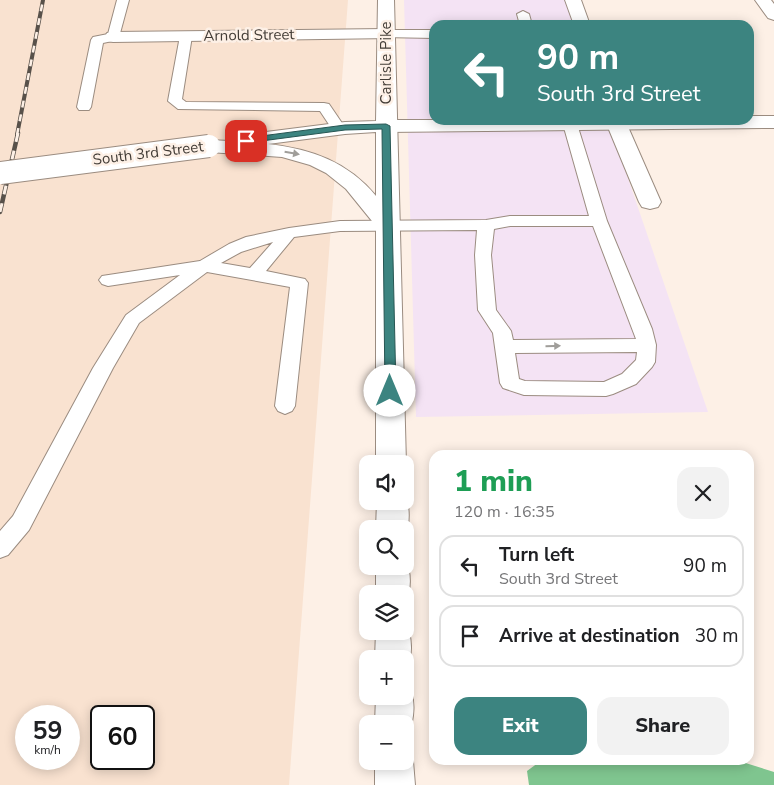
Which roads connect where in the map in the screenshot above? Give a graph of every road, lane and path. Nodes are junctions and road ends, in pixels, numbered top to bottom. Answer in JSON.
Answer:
{"nodes":[{"id":1,"x":123,"y":0,"type":"edge"},
{"id":2,"x":386,"y":0,"type":"edge"},
{"id":3,"x":573,"y":0,"type":"edge"},
{"id":4,"x":763,"y":0,"type":"edge"},
{"id":5,"x":774,"y":16,"type":"edge"},
{"id":6,"x":580,"y":20,"type":"edge"},
{"id":7,"x":386,"y":34,"type":"junction"},
{"id":8,"x":429,"y":34,"type":"edge"},
{"id":9,"x":186,"y":36,"type":"junction"},
{"id":10,"x":113,"y":37,"type":"junction"},
{"id":11,"x":84,"y":107,"type":"dead end"},
{"id":12,"x":754,"y":122,"type":"edge"},
{"id":13,"x":774,"y":122,"type":"edge"},
{"id":14,"x":478,"y":125,"type":"edge"},
{"id":15,"x":570,"y":125,"type":"edge"},
{"id":16,"x":616,"y":125,"type":"edge"},
{"id":17,"x":386,"y":126,"type":"junction"},
{"id":18,"x":339,"y":129,"type":"junction"},
{"id":19,"x":209,"y":146,"type":"junction"},
{"id":20,"x":0,"y":173,"type":"edge"},
{"id":21,"x":650,"y":202,"type":"dead end"},
{"id":22,"x":599,"y":221,"type":"junction"},
{"id":23,"x":486,"y":225,"type":"junction"},
{"id":24,"x":388,"y":226,"type":"junction"},
{"id":25,"x":289,"y":233,"type":"junction"},
{"id":26,"x":204,"y":266,"type":"junction"},
{"id":27,"x":254,"y":274,"type":"junction"},
{"id":28,"x":108,"y":280,"type":"dead end"},
{"id":29,"x":647,"y":346,"type":"junction"},
{"id":30,"x":504,"y":347,"type":"junction"},
{"id":31,"x":286,"y":406,"type":"dead end"},
{"id":32,"x":391,"y":455,"type":"edge"},
{"id":33,"x":0,"y":548,"type":"edge"},
{"id":34,"x":394,"y":770,"type":"edge"},
{"id":35,"x":395,"y":785,"type":"edge"}],
"edges":[{"from":1,"to":10,"type":"lane"},
{"from":2,"to":7,"type":"main road","name":"Carlisle Pike"},
{"from":3,"to":6,"type":"main road"},
{"from":4,"to":5,"type":"main road"},
{"from":7,"to":8,"type":"lane"},
{"from":7,"to":9,"type":"main road","name":"Arnold Street"},
{"from":7,"to":17,"type":"main road","name":"Carlisle Pike"},
{"from":9,"to":10,"type":"main road","name":"Arnold Street"},
{"from":9,"to":18,"type":"lane"},
{"from":10,"to":11,"type":"lane"},
{"from":12,"to":13,"type":"main road","name":"South 3rd Street"},
{"from":14,"to":17,"type":"main road","name":"South 3rd Street"},
{"from":15,"to":22,"type":"lane"},
{"from":16,"to":21,"type":"main road"},
{"from":17,"to":18,"type":"main road","name":"South 3rd Street"},
{"from":17,"to":24,"type":"main road","name":"Carlisle Pike"},
{"from":18,"to":19,"type":"main road","name":"South 3rd Street"},
{"from":19,"to":20,"type":"main road","name":"South 3rd Street","bridge":true},
{"from":19,"to":24,"type":"main road","one_way":true},
{"from":22,"to":23,"type":"lane"},
{"from":22,"to":29,"type":"lane"},
{"from":23,"to":24,"type":"lane"},
{"from":23,"to":30,"type":"lane"},
{"from":24,"to":25,"type":"lane"},
{"from":24,"to":32,"type":"main road","name":"Carlisle Pike"},
{"from":25,"to":26,"type":"lane"},
{"from":25,"to":27,"type":"lane"},
{"from":26,"to":27,"type":"lane"},
{"from":26,"to":28,"type":"lane"},
{"from":26,"to":33,"type":"lane"},
{"from":27,"to":31,"type":"lane"},
{"from":30,"to":29,"type":"lane","one_way":true},
{"from":29,"to":30,"type":"lane"},
{"from":34,"to":35,"type":"main road"}]}
